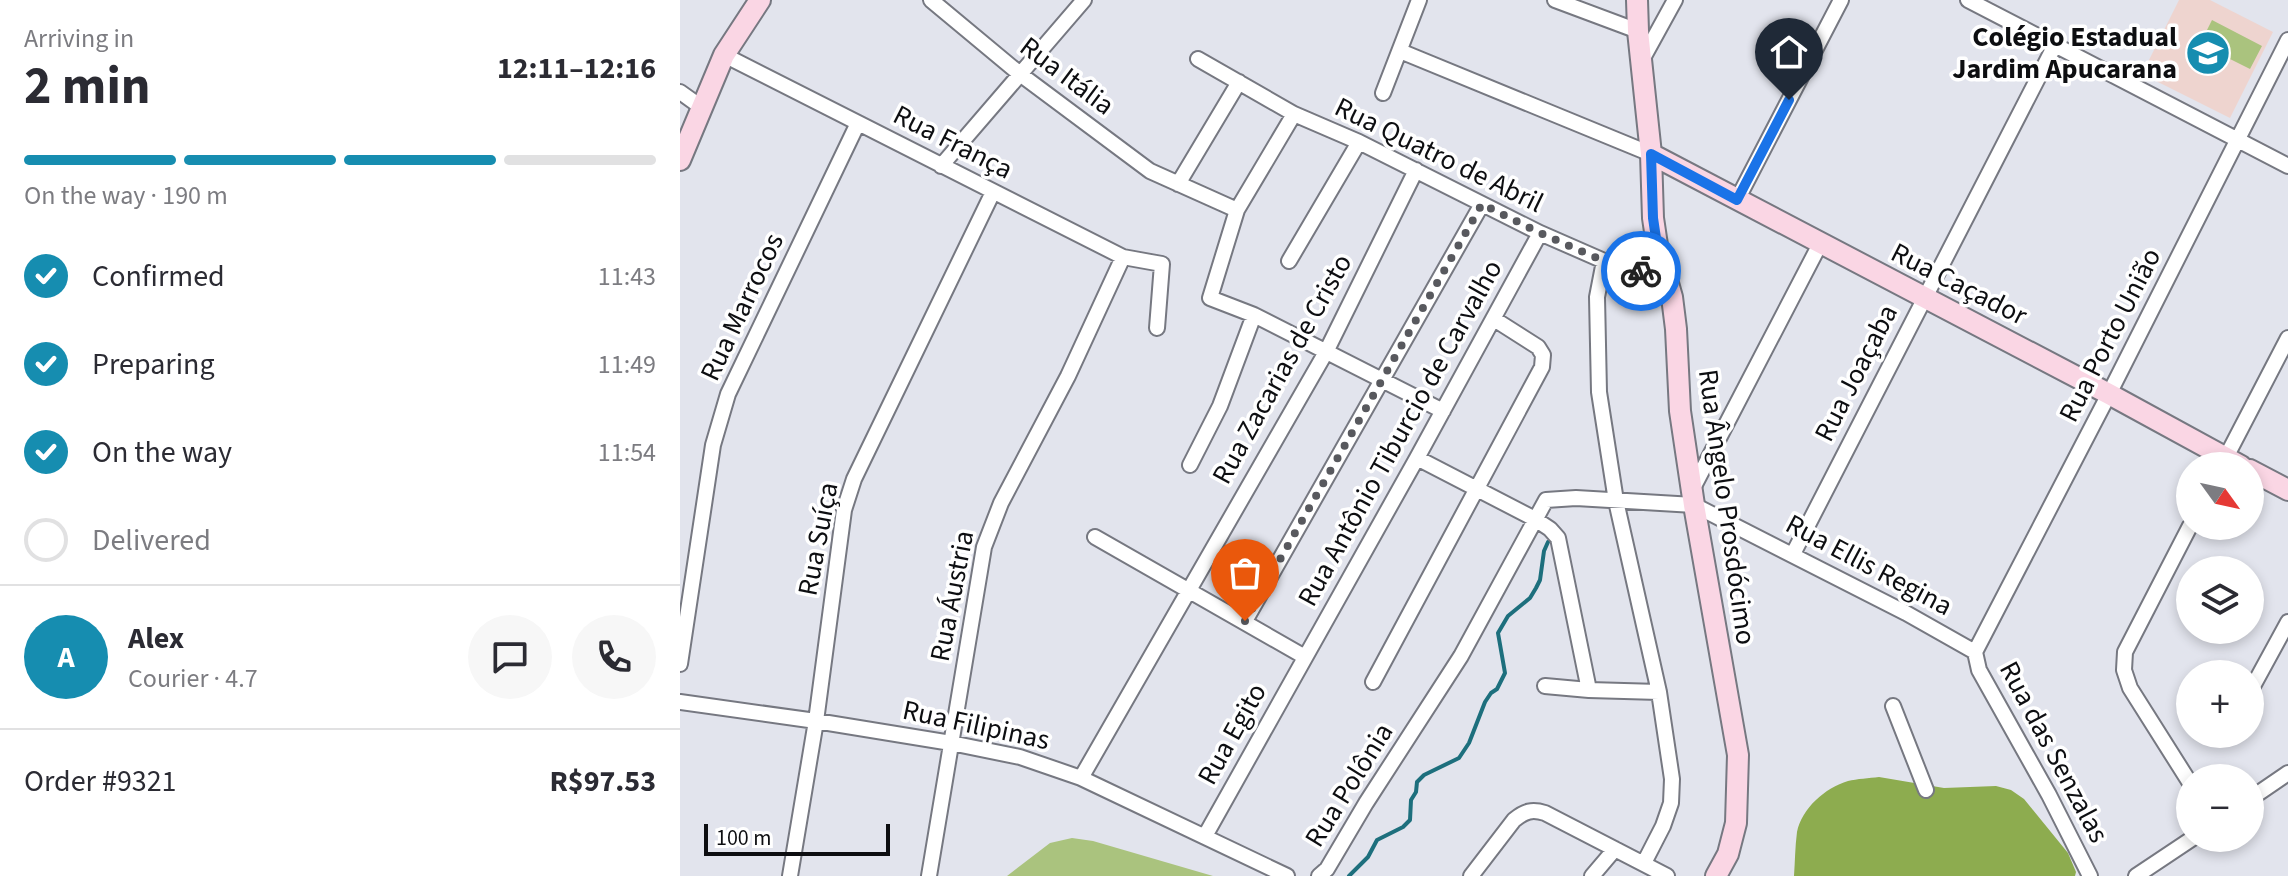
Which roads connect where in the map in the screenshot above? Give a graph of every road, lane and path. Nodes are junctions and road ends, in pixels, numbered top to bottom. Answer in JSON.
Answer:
{"nodes":[{"id":1,"x":760,"y":0,"type":"edge"},
{"id":2,"x":931,"y":0,"type":"edge"},
{"id":3,"x":1084,"y":0,"type":"edge"},
{"id":4,"x":1419,"y":0,"type":"edge"},
{"id":5,"x":1555,"y":0,"type":"edge"},
{"id":6,"x":1637,"y":0,"type":"edge"},
{"id":7,"x":1675,"y":0,"type":"edge"},
{"id":8,"x":1841,"y":0,"type":"edge"},
{"id":9,"x":1968,"y":0,"type":"edge"},
{"id":10,"x":1638,"y":31,"type":"junction"},
{"id":11,"x":2288,"y":40,"type":"edge"},
{"id":12,"x":2055,"y":45,"type":"junction"},
{"id":13,"x":1400,"y":51,"type":"junction"},
{"id":14,"x":724,"y":55,"type":"junction"},
{"id":15,"x":1198,"y":59,"type":"dead end"},
{"id":16,"x":1642,"y":60,"type":"junction"},
{"id":17,"x":1020,"y":74,"type":"junction"},
{"id":18,"x":1239,"y":82,"type":"junction"},
{"id":19,"x":680,"y":92,"type":"edge"},
{"id":20,"x":1383,"y":93,"type":"dead end"},
{"id":21,"x":701,"y":107,"type":"junction"},
{"id":22,"x":1294,"y":114,"type":"junction"},
{"id":23,"x":858,"y":123,"type":"junction"},
{"id":24,"x":2237,"y":139,"type":"junction"},
{"id":25,"x":1359,"y":142,"type":"junction"},
{"id":26,"x":1651,"y":154,"type":"junction"},
{"id":27,"x":680,"y":160,"type":"edge"},
{"id":28,"x":941,"y":166,"type":"junction"},
{"id":29,"x":2288,"y":166,"type":"edge"},
{"id":30,"x":1416,"y":170,"type":"junction"},
{"id":31,"x":1178,"y":184,"type":"junction"},
{"id":32,"x":993,"y":192,"type":"junction"},
{"id":33,"x":1737,"y":200,"type":"junction"},
{"id":34,"x":1482,"y":204,"type":"junction"},
{"id":35,"x":1237,"y":210,"type":"junction"},
{"id":36,"x":1540,"y":233,"type":"junction"},
{"id":37,"x":1820,"y":244,"type":"junction"},
{"id":38,"x":1123,"y":257,"type":"junction"},
{"id":39,"x":1289,"y":261,"type":"dead end"},
{"id":40,"x":1604,"y":261,"type":"junction"},
{"id":41,"x":1667,"y":277,"type":"junction"},
{"id":42,"x":1924,"y":297,"type":"junction"},
{"id":43,"x":1254,"y":315,"type":"junction"},
{"id":44,"x":1494,"y":319,"type":"junction"},
{"id":45,"x":1157,"y":328,"type":"dead end"},
{"id":46,"x":2288,"y":338,"type":"edge"},
{"id":47,"x":1326,"y":352,"type":"junction"},
{"id":48,"x":1382,"y":380,"type":"junction"},
{"id":49,"x":2109,"y":394,"type":"junction"},
{"id":50,"x":1443,"y":411,"type":"junction"},
{"id":51,"x":2211,"y":452,"type":"edge"},
{"id":52,"x":2235,"y":452,"type":"edge"},
{"id":53,"x":1417,"y":458,"type":"junction"},
{"id":54,"x":1190,"y":465,"type":"dead end"},
{"id":55,"x":2264,"y":477,"type":"edge"},
{"id":56,"x":1475,"y":489,"type":"junction"},
{"id":57,"x":2288,"y":490,"type":"edge"},
{"id":58,"x":1693,"y":498,"type":"junction"},
{"id":59,"x":1616,"y":501,"type":"junction"},
{"id":60,"x":1535,"y":519,"type":"junction"},
{"id":61,"x":1095,"y":537,"type":"dead end"},
{"id":62,"x":2183,"y":540,"type":"edge"},
{"id":63,"x":1793,"y":554,"type":"junction"},
{"id":64,"x":1190,"y":590,"type":"junction"},
{"id":65,"x":1245,"y":621,"type":"junction"},
{"id":66,"x":2288,"y":622,"type":"edge"},
{"id":67,"x":1975,"y":652,"type":"junction"},
{"id":68,"x":1305,"y":657,"type":"junction"},
{"id":69,"x":680,"y":664,"type":"edge"},
{"id":70,"x":2264,"y":666,"type":"edge"},
{"id":71,"x":1373,"y":682,"type":"dead end"},
{"id":72,"x":1545,"y":686,"type":"dead end"},
{"id":73,"x":1589,"y":690,"type":"junction"},
{"id":74,"x":1659,"y":692,"type":"junction"},
{"id":75,"x":680,"y":702,"type":"edge"},
{"id":76,"x":1893,"y":706,"type":"dead end"},
{"id":77,"x":816,"y":721,"type":"junction"},
{"id":78,"x":951,"y":743,"type":"junction"},
{"id":79,"x":2178,"y":764,"type":"edge"},
{"id":80,"x":2288,"y":773,"type":"edge"},
{"id":81,"x":1081,"y":778,"type":"junction"},
{"id":82,"x":2264,"y":789,"type":"edge"},
{"id":83,"x":1926,"y":790,"type":"dead end"},
{"id":84,"x":1205,"y":836,"type":"junction"},
{"id":85,"x":1615,"y":849,"type":"junction"},
{"id":86,"x":2176,"y":849,"type":"edge"},
{"id":87,"x":1644,"y":863,"type":"junction"},
{"id":88,"x":790,"y":876,"type":"edge"},
{"id":89,"x":929,"y":876,"type":"edge"},
{"id":90,"x":1287,"y":876,"type":"edge"},
{"id":91,"x":1319,"y":876,"type":"edge"},
{"id":92,"x":1471,"y":876,"type":"edge"},
{"id":93,"x":1592,"y":876,"type":"edge"},
{"id":94,"x":1667,"y":876,"type":"edge"},
{"id":95,"x":1716,"y":876,"type":"edge"},
{"id":96,"x":2090,"y":876,"type":"edge"},
{"id":97,"x":2136,"y":876,"type":"edge"}],
"edges":[{"from":1,"to":14,"type":"street"},
{"from":2,"to":17,"type":"street","name":"Rua Itália"},
{"from":3,"to":17,"type":"street"},
{"from":4,"to":13,"type":"street"},
{"from":5,"to":10,"type":"street"},
{"from":6,"to":10,"type":"street","name":"Rua Ângelo Prosdócimo"},
{"from":7,"to":16,"type":"street"},
{"from":8,"to":33,"type":"street"},
{"from":9,"to":12,"type":"street"},
{"from":10,"to":16,"type":"street","name":"Rua Ângelo Prosdócimo"},
{"from":11,"to":24,"type":"street","name":"Rua Porto União"},
{"from":12,"to":24,"type":"street"},
{"from":12,"to":42,"type":"street","name":"Rua Joaçaba"},
{"from":13,"to":20,"type":"street"},
{"from":13,"to":26,"type":"street"},
{"from":14,"to":21,"type":"street"},
{"from":14,"to":23,"type":"street","name":"Rua França"},
{"from":15,"to":18,"type":"street","name":"Rua Quatro de Abril"},
{"from":16,"to":26,"type":"street","name":"Rua Ângelo Prosdócimo"},
{"from":17,"to":28,"type":"street"},
{"from":17,"to":31,"type":"street","name":"Rua Itália"},
{"from":18,"to":22,"type":"street","name":"Rua Quatro de Abril"},
{"from":18,"to":31,"type":"street"},
{"from":19,"to":21,"type":"street"},
{"from":21,"to":27,"type":"street"},
{"from":22,"to":25,"type":"street","name":"Rua Quatro de Abril"},
{"from":22,"to":35,"type":"street"},
{"from":23,"to":28,"type":"street","name":"Rua França"},
{"from":23,"to":69,"type":"street","name":"Rua Marrocos"},
{"from":24,"to":29,"type":"street"},
{"from":24,"to":49,"type":"street","name":"Rua Porto União"},
{"from":25,"to":30,"type":"street","name":"Rua Quatro de Abril"},
{"from":25,"to":39,"type":"street"},
{"from":26,"to":33,"type":"street","name":"Rua Caçador"},
{"from":26,"to":41,"type":"street","name":"Rua Ângelo Prosdócimo"},
{"from":28,"to":32,"type":"street","name":"Rua França"},
{"from":30,"to":34,"type":"street","name":"Rua Quatro de Abril"},
{"from":30,"to":47,"type":"street","name":"Rua Zacarias de Cristo"},
{"from":31,"to":35,"type":"street","name":"Rua Itália"},
{"from":32,"to":38,"type":"street","name":"Rua França"},
{"from":32,"to":77,"type":"street","name":"Rua Suíça"},
{"from":33,"to":37,"type":"street","name":"Rua Caçador"},
{"from":34,"to":36,"type":"street","name":"Rua Quatro de Abril"},
{"from":34,"to":48,"type":"street"},
{"from":35,"to":43,"type":"street"},
{"from":36,"to":40,"type":"street","name":"Rua Quatro de Abril"},
{"from":36,"to":44,"type":"street","name":"Rua Antônio Tiburcio de Carvalho"},
{"from":37,"to":42,"type":"street","name":"Rua Caçador"},
{"from":37,"to":58,"type":"street"},
{"from":38,"to":45,"type":"street","name":"Rua França"},
{"from":38,"to":78,"type":"street","name":"Rua Áustria"},
{"from":40,"to":41,"type":"street","name":"Rua Quatro de Abril"},
{"from":40,"to":59,"type":"street"},
{"from":41,"to":58,"type":"street","name":"Rua Ângelo Prosdócimo"},
{"from":42,"to":49,"type":"street","name":"Rua Caçador"},
{"from":42,"to":63,"type":"street","name":"Rua Joaçaba"},
{"from":43,"to":47,"type":"street"},
{"from":43,"to":54,"type":"street"},
{"from":44,"to":50,"type":"street","name":"Rua Antônio Tiburcio de Carvalho"},
{"from":44,"to":56,"type":"street"},
{"from":46,"to":52,"type":"street"},
{"from":47,"to":48,"type":"street"},
{"from":47,"to":64,"type":"street","name":"Rua Zacarias de Cristo"},
{"from":48,"to":50,"type":"street"},
{"from":48,"to":65,"type":"street"},
{"from":49,"to":51,"type":"street","name":"Rua Caçador"},
{"from":49,"to":67,"type":"street","name":"Rua Porto União"},
{"from":50,"to":53,"type":"street","name":"Rua Antônio Tiburcio de Carvalho"},
{"from":53,"to":56,"type":"street"},
{"from":53,"to":68,"type":"street","name":"Rua Antônio Tiburcio de Carvalho"},
{"from":55,"to":57,"type":"street"},
{"from":56,"to":60,"type":"street"},
{"from":56,"to":71,"type":"street"},
{"from":58,"to":59,"type":"street"},
{"from":58,"to":63,"type":"street","name":"Rua Ellis Regina"},
{"from":58,"to":95,"type":"street","name":"Rua Ângelo Prosdócimo"},
{"from":59,"to":60,"type":"street"},
{"from":59,"to":74,"type":"street"},
{"from":60,"to":73,"type":"street"},
{"from":60,"to":91,"type":"street","name":"Rua Polônia"},
{"from":61,"to":64,"type":"street"},
{"from":62,"to":79,"type":"street"},
{"from":63,"to":67,"type":"street","name":"Rua Ellis Regina"},
{"from":64,"to":65,"type":"street"},
{"from":64,"to":81,"type":"street","name":"Rua Zacarias de Cristo"},
{"from":65,"to":68,"type":"street"},
{"from":66,"to":70,"type":"street"},
{"from":67,"to":96,"type":"street","name":"Rua das Senzalas"},
{"from":68,"to":84,"type":"street","name":"Rua Egito"},
{"from":72,"to":73,"type":"street"},
{"from":73,"to":74,"type":"street"},
{"from":74,"to":87,"type":"street"},
{"from":75,"to":77,"type":"street","name":"Rua Filipinas"},
{"from":76,"to":83,"type":"street"},
{"from":77,"to":78,"type":"street","name":"Rua Filipinas"},
{"from":77,"to":88,"type":"street","name":"Rua Suíça"},
{"from":78,"to":81,"type":"street","name":"Rua Filipinas"},
{"from":78,"to":89,"type":"street","name":"Rua Áustria"},
{"from":80,"to":82,"type":"street"},
{"from":81,"to":84,"type":"street","name":"Rua Filipinas"},
{"from":84,"to":90,"type":"street","name":"Rua Filipinas"},
{"from":85,"to":87,"type":"street"},
{"from":85,"to":92,"type":"street"},
{"from":85,"to":93,"type":"street"},
{"from":86,"to":97,"type":"street"},
{"from":87,"to":94,"type":"street"}]}
